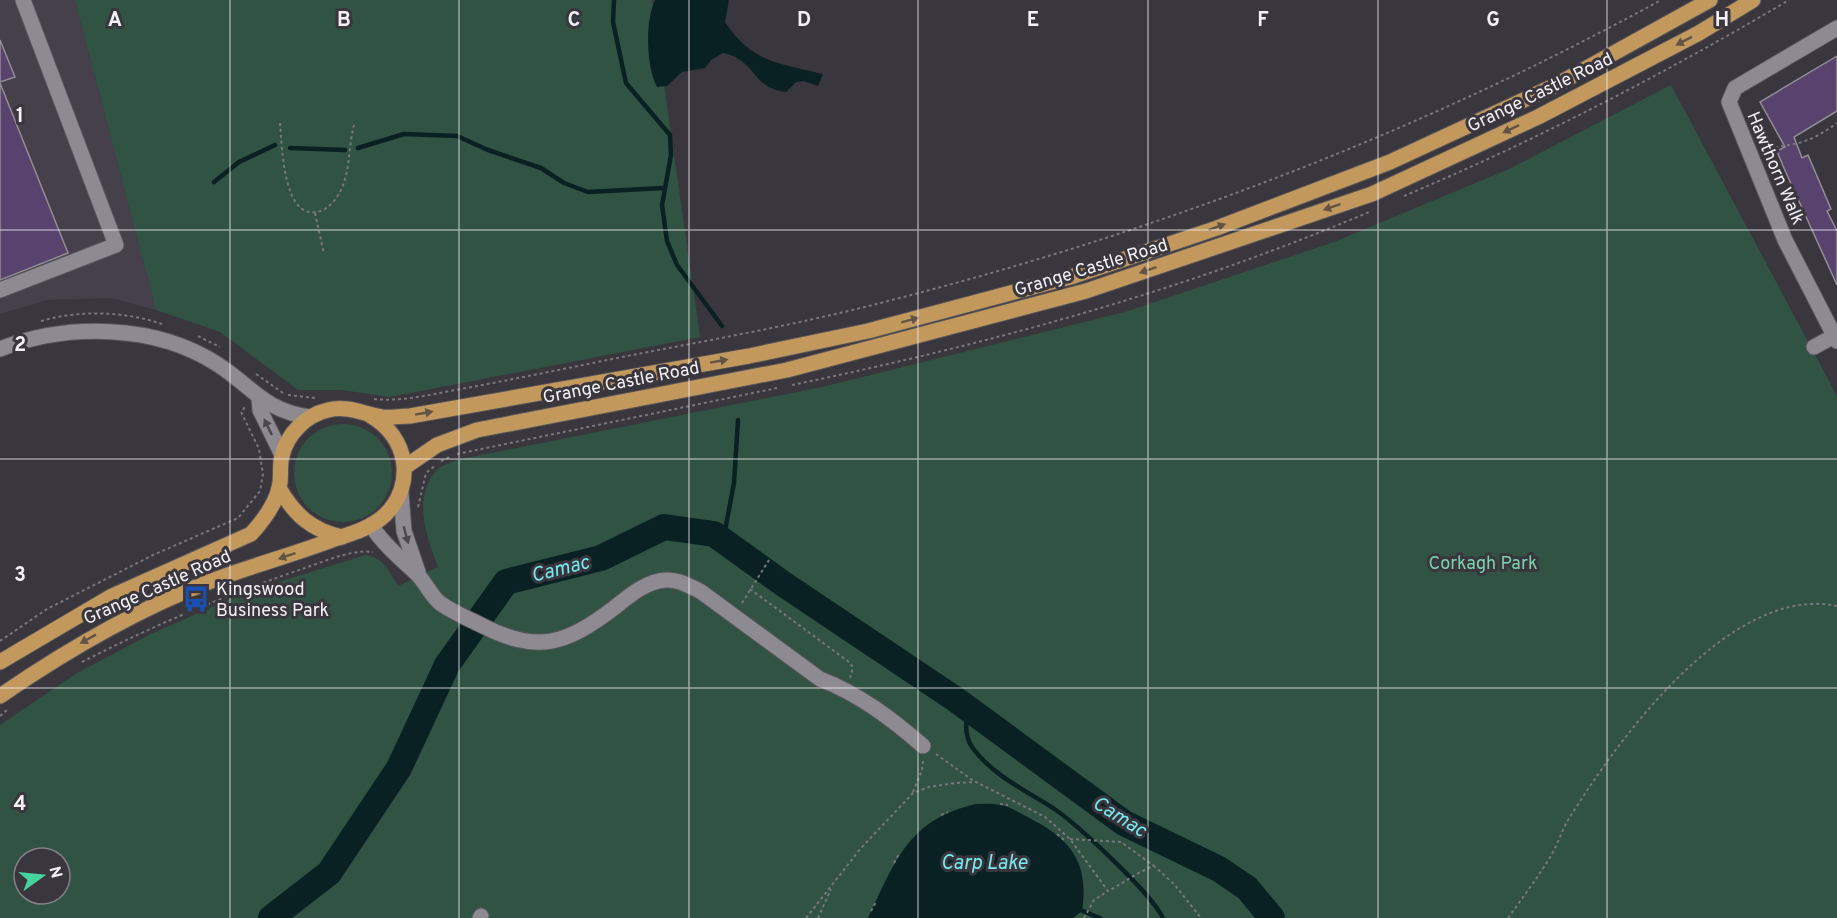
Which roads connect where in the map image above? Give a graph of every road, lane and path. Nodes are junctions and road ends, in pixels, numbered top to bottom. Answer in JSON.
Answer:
{"nodes":[{"id":1,"x":23,"y":0,"type":"edge"},
{"id":2,"x":1661,"y":0,"type":"edge"},
{"id":3,"x":1710,"y":0,"type":"edge"},
{"id":4,"x":1753,"y":0,"type":"edge"},
{"id":5,"x":1837,"y":28,"type":"edge"},
{"id":6,"x":280,"y":123,"type":"dead end"},
{"id":7,"x":1837,"y":123,"type":"edge"},
{"id":8,"x":354,"y":125,"type":"dead end"},
{"id":9,"x":1752,"y":160,"type":"junction"},
{"id":10,"x":315,"y":213,"type":"junction"},
{"id":11,"x":324,"y":254,"type":"dead end"},
{"id":12,"x":0,"y":290,"type":"edge"},
{"id":13,"x":1835,"y":338,"type":"edge"},
{"id":14,"x":1814,"y":347,"type":"dead end"},
{"id":15,"x":0,"y":349,"type":"edge"},
{"id":16,"x":269,"y":383,"type":"dead end"},
{"id":17,"x":259,"y":398,"type":"junction"},
{"id":18,"x":316,"y":398,"type":"dead end"},
{"id":19,"x":366,"y":405,"type":"junction"},
{"id":20,"x":241,"y":412,"type":"dead end"},
{"id":21,"x":310,"y":417,"type":"junction"},
{"id":22,"x":282,"y":455,"type":"junction"},
{"id":23,"x":405,"y":467,"type":"junction"},
{"id":24,"x":279,"y":488,"type":"junction"},
{"id":25,"x":401,"y":494,"type":"junction"},
{"id":26,"x":370,"y":525,"type":"junction"},
{"id":27,"x":342,"y":537,"type":"junction"},
{"id":28,"x":378,"y":555,"type":"dead end"},
{"id":29,"x":769,"y":560,"type":"dead end"},
{"id":30,"x":418,"y":575,"type":"junction"},
{"id":31,"x":750,"y":589,"type":"junction"},
{"id":32,"x":742,"y":603,"type":"dead end"},
{"id":33,"x":1837,"y":606,"type":"edge"},
{"id":34,"x":0,"y":641,"type":"edge"},
{"id":35,"x":0,"y":662,"type":"edge"},
{"id":36,"x":74,"y":666,"type":"dead end"},
{"id":37,"x":848,"y":680,"type":"dead end"},
{"id":38,"x":4,"y":702,"type":"edge"},
{"id":39,"x":0,"y":716,"type":"edge"},
{"id":40,"x":923,"y":746,"type":"junction"},
{"id":41,"x":976,"y":782,"type":"junction"},
{"id":42,"x":913,"y":793,"type":"junction"},
{"id":43,"x":1000,"y":804,"type":"dead end"},
{"id":44,"x":1008,"y":805,"type":"dead end"},
{"id":45,"x":948,"y":812,"type":"dead end"},
{"id":46,"x":941,"y":815,"type":"dead end"},
{"id":47,"x":1057,"y":834,"type":"dead end"},
{"id":48,"x":1070,"y":838,"type":"junction"},
{"id":49,"x":1064,"y":840,"type":"dead end"},
{"id":50,"x":899,"y":854,"type":"dead end"},
{"id":51,"x":894,"y":863,"type":"dead end"},
{"id":52,"x":1154,"y":866,"type":"junction"},
{"id":53,"x":833,"y":883,"type":"junction"},
{"id":54,"x":1108,"y":891,"type":"junction"},
{"id":55,"x":876,"y":902,"type":"dead end"},
{"id":56,"x":871,"y":911,"type":"dead end"},
{"id":57,"x":806,"y":918,"type":"edge"},
{"id":58,"x":818,"y":918,"type":"edge"},
{"id":59,"x":1084,"y":918,"type":"edge"},
{"id":60,"x":1201,"y":918,"type":"edge"},
{"id":61,"x":1509,"y":918,"type":"edge"}],
"edges":[{"from":1,"to":12,"type":"street"},
{"from":2,"to":19,"type":"path"},
{"from":19,"to":3,"type":"main road","name":"Grange Castle Road","one_way":true},
{"from":4,"to":23,"type":"main road","name":"Grange Castle Road","one_way":true},
{"from":5,"to":9,"type":"street","name":"Hawthorn Walk"},
{"from":6,"to":10,"type":"path"},
{"from":7,"to":9,"type":"path"},
{"from":8,"to":10,"type":"path"},
{"from":9,"to":13,"type":"street","name":"Hawthorn Walk"},
{"from":10,"to":11,"type":"path"},
{"from":13,"to":14,"type":"street","name":"Hawthorn Walk"},
{"from":15,"to":17,"type":"street"},
{"from":16,"to":18,"type":"path"},
{"from":17,"to":21,"type":"street"},
{"from":22,"to":17,"type":"street","one_way":true},
{"from":19,"to":21,"type":"main road","name":"Grange Castle Road"},
{"from":19,"to":23,"type":"main road"},
{"from":20,"to":34,"type":"path"},
{"from":21,"to":22,"type":"main road","name":"Grange Castle Road"},
{"from":22,"to":24,"type":"main road","name":"Grange Castle Road"},
{"from":23,"to":25,"type":"main road"},
{"from":24,"to":27,"type":"main road"},
{"from":24,"to":35,"type":"main road","name":"Grange Castle Road"},
{"from":25,"to":26,"type":"main road","name":"Grange Castle Road"},
{"from":25,"to":30,"type":"street","one_way":true},
{"from":26,"to":27,"type":"main road","name":"Grange Castle Road"},
{"from":26,"to":30,"type":"street"},
{"from":27,"to":38,"type":"main road","name":"Grange Castle Road","one_way":true},
{"from":28,"to":36,"type":"path"},
{"from":29,"to":31,"type":"path"},
{"from":30,"to":40,"type":"street"},
{"from":31,"to":32,"type":"path"},
{"from":31,"to":37,"type":"path"},
{"from":33,"to":61,"type":"path"},
{"from":38,"to":39,"type":"path"},
{"from":40,"to":41,"type":"path"},
{"from":40,"to":42,"type":"path"},
{"from":41,"to":42,"type":"path"},
{"from":41,"to":48,"type":"path"},
{"from":42,"to":53,"type":"path"},
{"from":43,"to":44,"type":"path"},
{"from":45,"to":46,"type":"path"},
{"from":47,"to":49,"type":"path"},
{"from":48,"to":52,"type":"path"},
{"from":48,"to":54,"type":"path"},
{"from":50,"to":51,"type":"path"},
{"from":52,"to":54,"type":"path"},
{"from":52,"to":60,"type":"path"},
{"from":53,"to":57,"type":"path"},
{"from":53,"to":58,"type":"path"},
{"from":54,"to":59,"type":"path"},
{"from":55,"to":56,"type":"path"}]}
